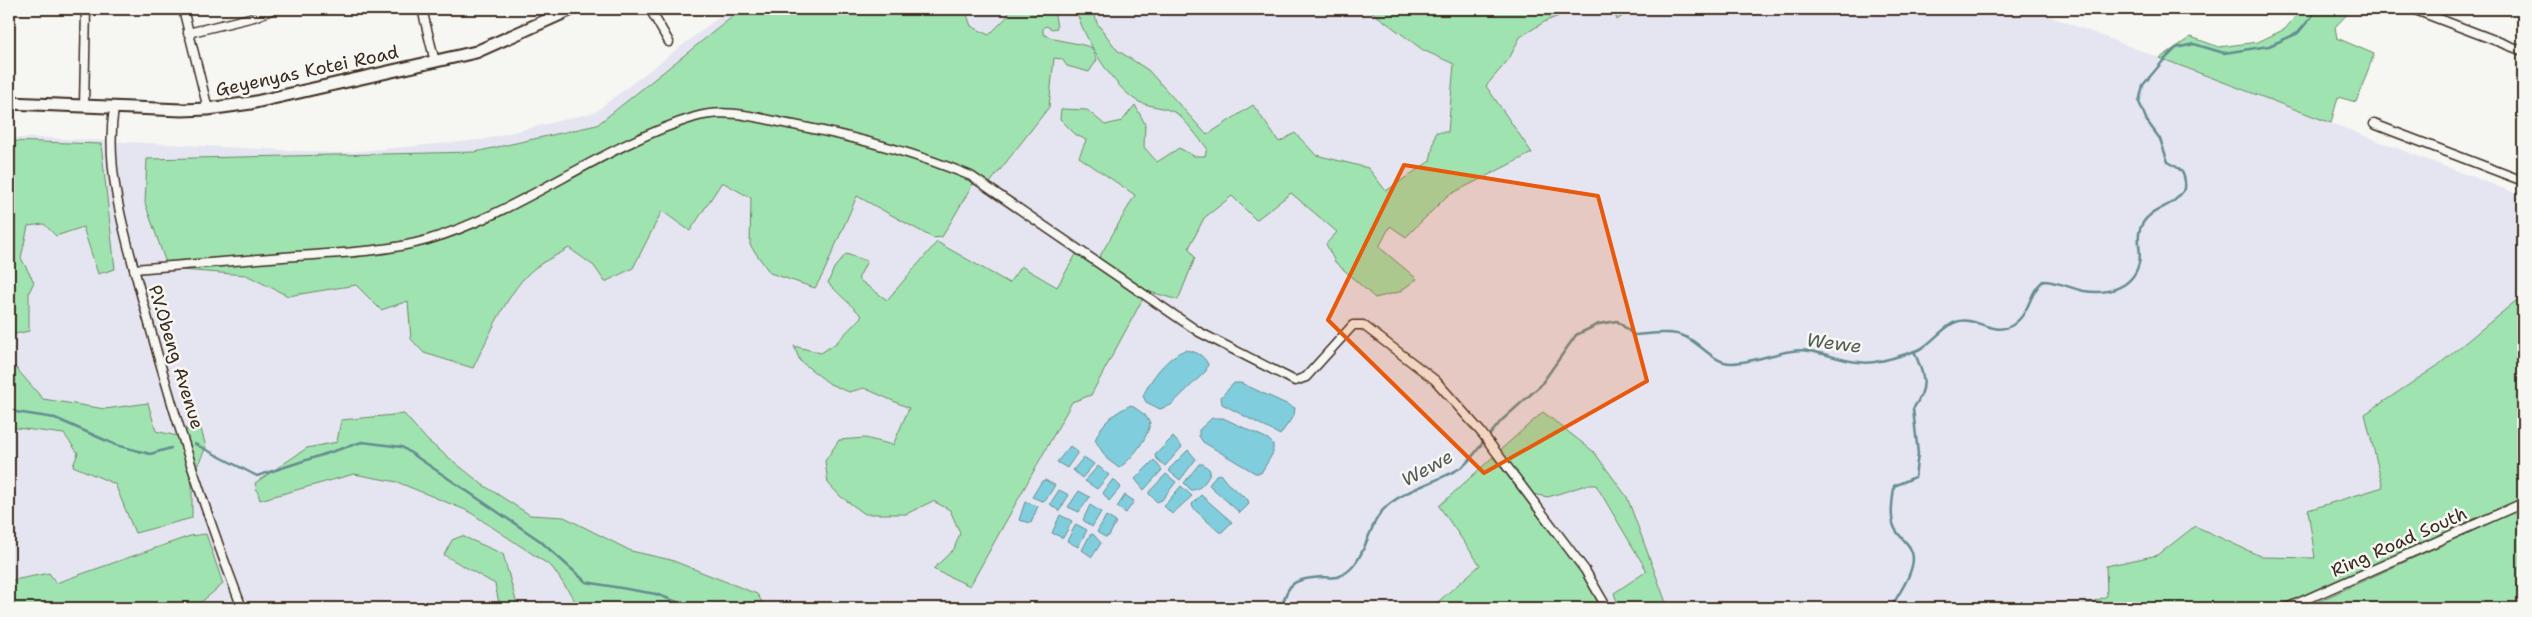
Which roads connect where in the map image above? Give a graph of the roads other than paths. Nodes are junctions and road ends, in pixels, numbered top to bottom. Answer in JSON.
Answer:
{"nodes":[{"id":1,"x":86,"y":9,"type":"edge"},
{"id":2,"x":183,"y":9,"type":"edge"},
{"id":3,"x":274,"y":9,"type":"edge"},
{"id":4,"x":422,"y":9,"type":"edge"},
{"id":5,"x":572,"y":9,"type":"edge"},
{"id":6,"x":650,"y":9,"type":"edge"},
{"id":7,"x":2413,"y":9,"type":"edge"},
{"id":8,"x":188,"y":33,"type":"junction"},
{"id":9,"x":669,"y":42,"type":"dead end"},
{"id":10,"x":2523,"y":51,"type":"edge"},
{"id":11,"x":435,"y":62,"type":"junction"},
{"id":12,"x":9,"y":103,"type":"edge"},
{"id":13,"x":84,"y":106,"type":"junction"},
{"id":14,"x":114,"y":108,"type":"junction"},
{"id":15,"x":208,"y":109,"type":"junction"},
{"id":16,"x":2374,"y":124,"type":"dead end"},
{"id":17,"x":2523,"y":181,"type":"edge"},
{"id":18,"x":134,"y":269,"type":"junction"},
{"id":19,"x":2523,"y":503,"type":"edge"},
{"id":20,"x":242,"y":608,"type":"edge"},
{"id":21,"x":1607,"y":608,"type":"edge"},
{"id":22,"x":2287,"y":608,"type":"edge"}],
"edges":[{"from":1,"to":13,"type":"street"},
{"from":2,"to":8,"type":"street"},
{"from":3,"to":8,"type":"street"},
{"from":4,"to":11,"type":"street"},
{"from":5,"to":11,"type":"street","name":"Geyenyas Kotei Road"},
{"from":6,"to":9,"type":"street"},
{"from":7,"to":10,"type":"street"},
{"from":8,"to":15,"type":"street"},
{"from":11,"to":15,"type":"street","name":"Geyenyas Kotei Road"},
{"from":12,"to":13,"type":"street","name":"Geyenyas Kotei Road"},
{"from":13,"to":14,"type":"street","name":"Geyenyas Kotei Road"},
{"from":14,"to":15,"type":"street","name":"Geyenyas Kotei Road"},
{"from":14,"to":18,"type":"street","name":"P.V.Obeng Avenue"},
{"from":16,"to":17,"type":"street"},
{"from":18,"to":20,"type":"street","name":"P.V.Obeng Avenue"},
{"from":18,"to":21,"type":"street"},
{"from":19,"to":22,"type":"street","name":"Ring Road South"}]}
